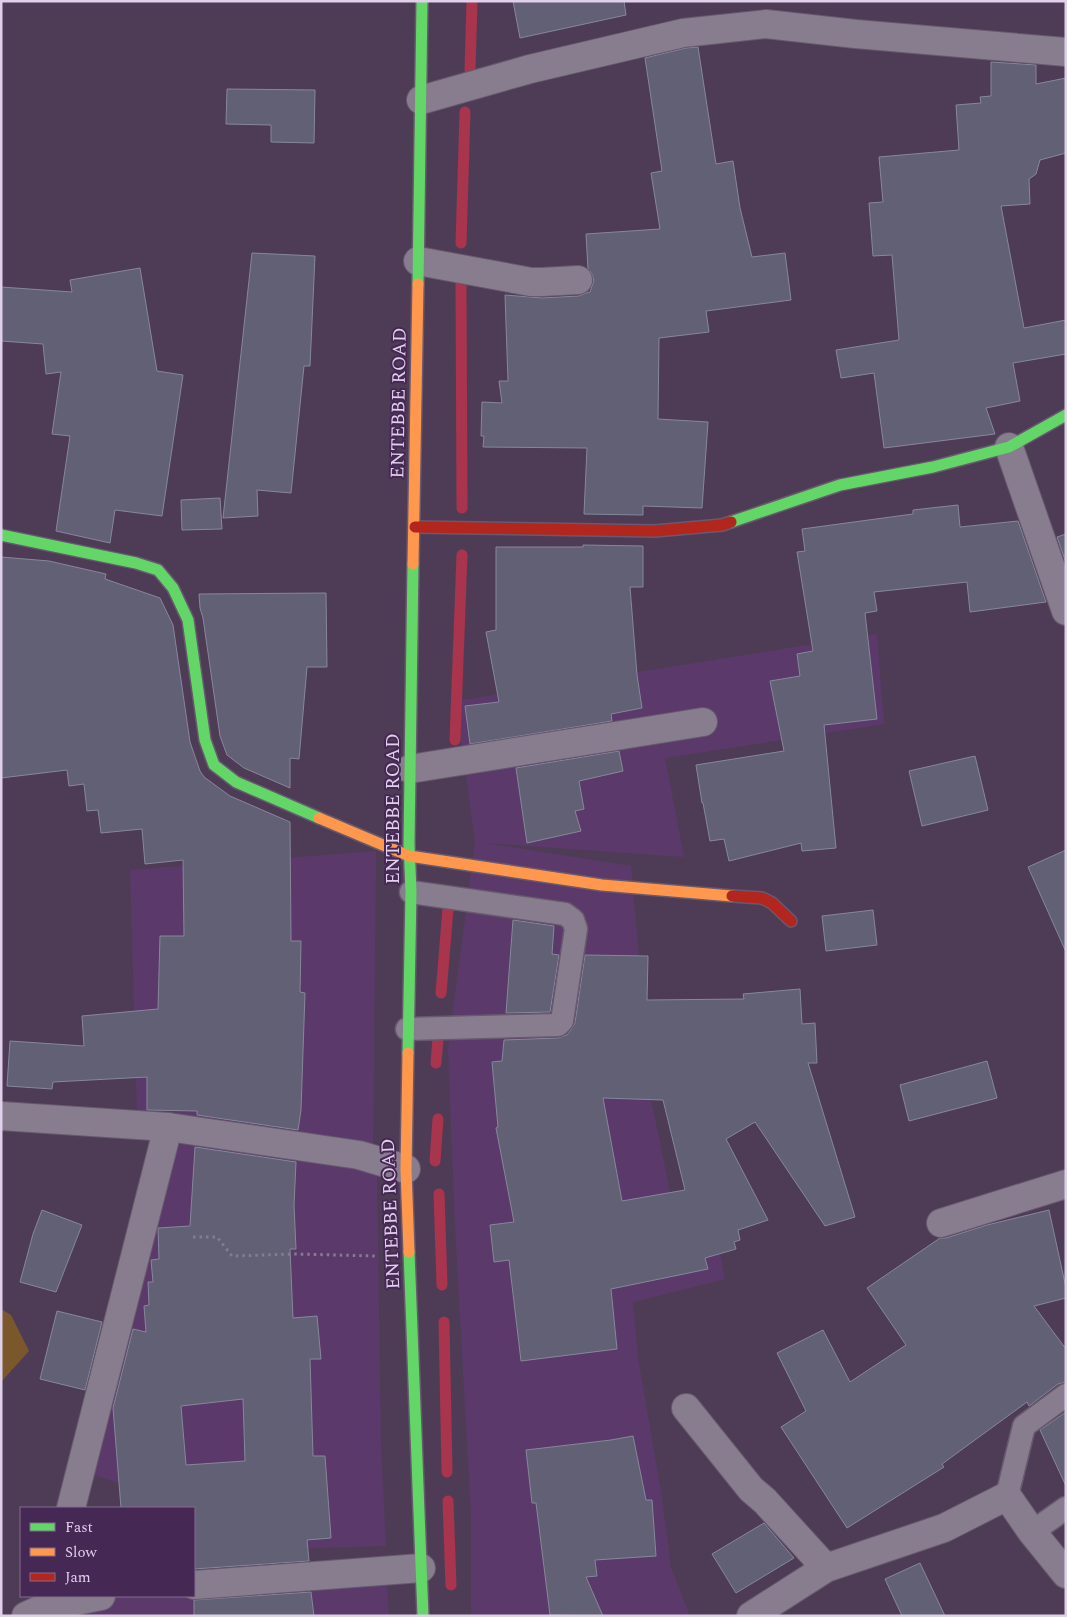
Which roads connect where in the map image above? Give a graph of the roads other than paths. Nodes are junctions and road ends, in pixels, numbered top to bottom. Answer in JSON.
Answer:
{"nodes":[{"id":1,"x":422,"y":1,"type":"edge"},
{"id":2,"x":1066,"y":52,"type":"edge"},
{"id":3,"x":421,"y":100,"type":"junction"},
{"id":4,"x":418,"y":261,"type":"junction"},
{"id":5,"x":578,"y":280,"type":"dead end"},
{"id":6,"x":1066,"y":415,"type":"edge"},
{"id":7,"x":1009,"y":447,"type":"junction"},
{"id":8,"x":415,"y":527,"type":"junction"},
{"id":9,"x":1,"y":535,"type":"edge"},
{"id":10,"x":1066,"y":611,"type":"edge"},
{"id":11,"x":703,"y":722,"type":"dead end"},
{"id":12,"x":410,"y":769,"type":"junction"},
{"id":13,"x":409,"y":856,"type":"junction"},
{"id":14,"x":410,"y":892,"type":"junction"},
{"id":15,"x":791,"y":921,"type":"dead end"},
{"id":16,"x":407,"y":1029,"type":"junction"},
{"id":17,"x":1,"y":1116,"type":"edge"},
{"id":18,"x":168,"y":1127,"type":"junction"},
{"id":19,"x":406,"y":1168,"type":"junction"},
{"id":20,"x":1066,"y":1184,"type":"edge"},
{"id":21,"x":942,"y":1223,"type":"dead end"},
{"id":22,"x":1066,"y":1395,"type":"edge"},
{"id":23,"x":686,"y":1408,"type":"dead end"},
{"id":24,"x":1007,"y":1496,"type":"junction"},
{"id":25,"x":71,"y":1507,"type":"edge"},
{"id":26,"x":1066,"y":1508,"type":"edge"},
{"id":27,"x":1032,"y":1532,"type":"junction"},
{"id":28,"x":421,"y":1568,"type":"junction"},
{"id":29,"x":826,"y":1568,"type":"junction"},
{"id":30,"x":1066,"y":1574,"type":"edge"},
{"id":31,"x":195,"y":1585,"type":"edge"},
{"id":32,"x":96,"y":1597,"type":"edge"},
{"id":33,"x":41,"y":1609,"type":"edge"},
{"id":34,"x":423,"y":1616,"type":"edge"},
{"id":35,"x":751,"y":1616,"type":"edge"}],
"edges":[{"from":1,"to":3,"type":"main road","name":"ENTEBBE ROAD"},
{"from":2,"to":3,"type":"street"},
{"from":3,"to":4,"type":"main road","name":"ENTEBBE ROAD"},
{"from":4,"to":5,"type":"street"},
{"from":4,"to":8,"type":"main road","name":"ENTEBBE ROAD"},
{"from":6,"to":7,"type":"main road"},
{"from":7,"to":8,"type":"main road"},
{"from":7,"to":10,"type":"street"},
{"from":8,"to":12,"type":"main road","name":"ENTEBBE ROAD"},
{"from":9,"to":13,"type":"main road"},
{"from":11,"to":12,"type":"street"},
{"from":12,"to":13,"type":"main road","name":"ENTEBBE ROAD"},
{"from":13,"to":14,"type":"main road","name":"ENTEBBE ROAD"},
{"from":13,"to":15,"type":"main road"},
{"from":14,"to":16,"type":"main road","name":"ENTEBBE ROAD"},
{"from":14,"to":16,"type":"lane"},
{"from":16,"to":19,"type":"main road","name":"ENTEBBE ROAD"},
{"from":17,"to":18,"type":"street"},
{"from":18,"to":19,"type":"street"},
{"from":18,"to":25,"type":"street"},
{"from":19,"to":28,"type":"main road","name":"ENTEBBE ROAD"},
{"from":20,"to":21,"type":"street"},
{"from":22,"to":24,"type":"lane"},
{"from":23,"to":29,"type":"street"},
{"from":24,"to":27,"type":"street"},
{"from":24,"to":29,"type":"street"},
{"from":26,"to":27,"type":"lane"},
{"from":27,"to":30,"type":"street"},
{"from":28,"to":31,"type":"street"},
{"from":28,"to":34,"type":"main road","name":"ENTEBBE ROAD"},
{"from":29,"to":35,"type":"street"},
{"from":32,"to":33,"type":"street"}]}
